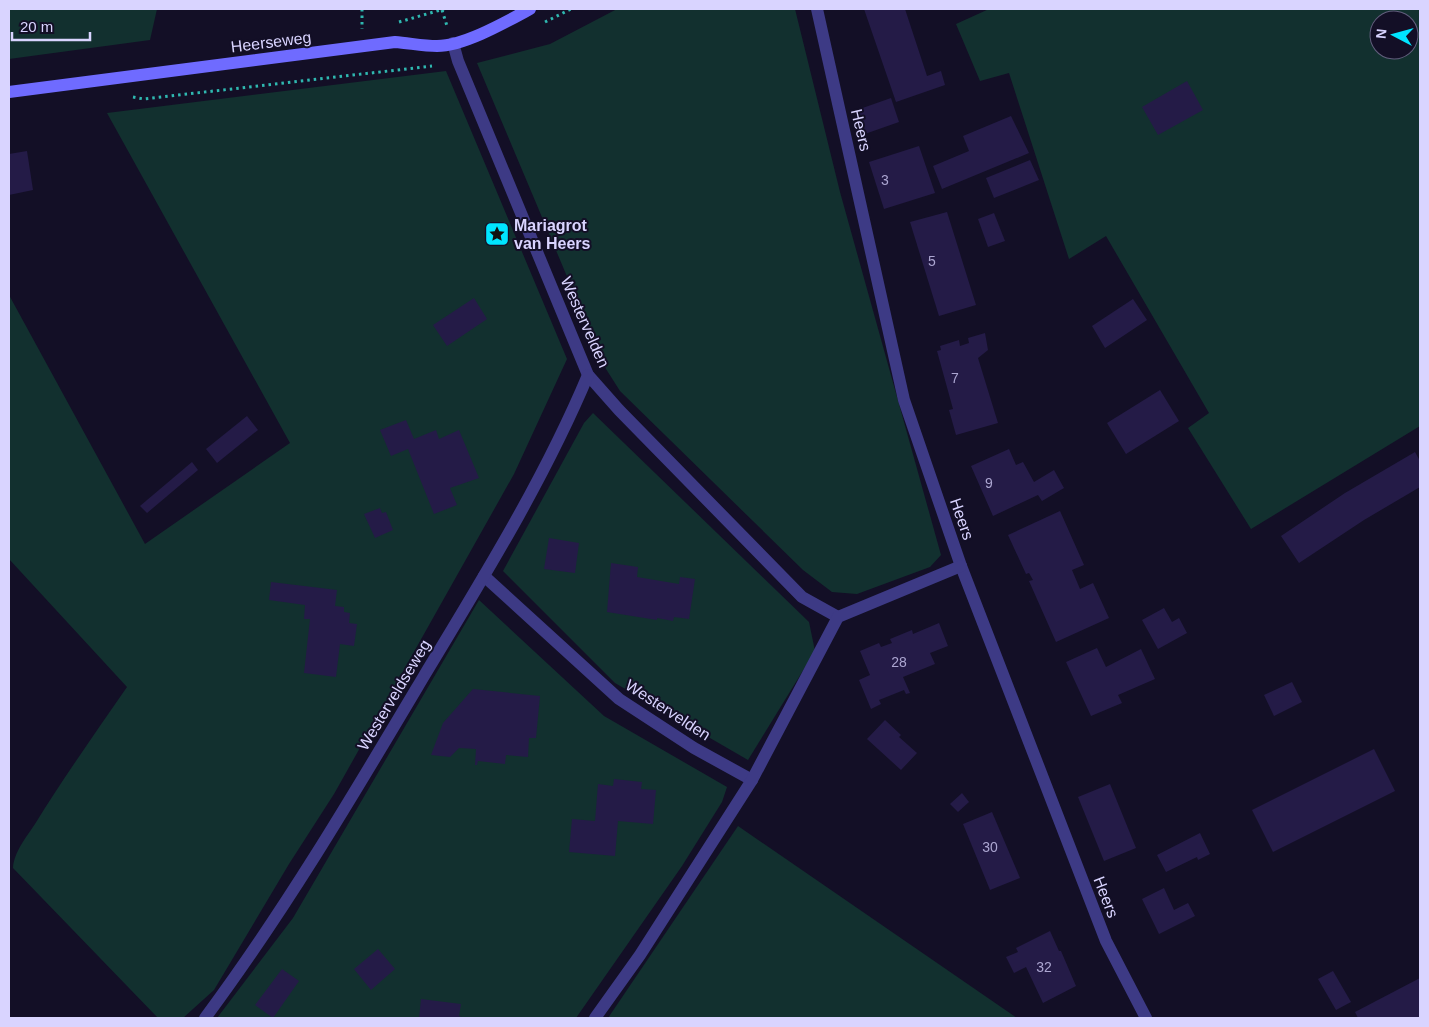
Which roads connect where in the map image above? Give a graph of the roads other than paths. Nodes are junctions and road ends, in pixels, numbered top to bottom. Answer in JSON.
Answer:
{"nodes":[{"id":1,"x":530,"y":9,"type":"edge"},
{"id":2,"x":817,"y":9,"type":"edge"},
{"id":3,"x":453,"y":43,"type":"junction"},
{"id":4,"x":9,"y":92,"type":"edge"},
{"id":5,"x":588,"y":375,"type":"junction"},
{"id":6,"x":961,"y":566,"type":"junction"},
{"id":7,"x":484,"y":576,"type":"junction"},
{"id":8,"x":838,"y":617,"type":"junction"},
{"id":9,"x":752,"y":780,"type":"junction"},
{"id":10,"x":205,"y":1018,"type":"edge"},
{"id":11,"x":595,"y":1018,"type":"edge"},
{"id":12,"x":1146,"y":1018,"type":"edge"}],
"edges":[{"from":1,"to":3,"type":"street","name":"Heerseweg"},
{"from":2,"to":6,"type":"street","name":"Heers"},
{"from":3,"to":4,"type":"street","name":"Heerseweg"},
{"from":3,"to":5,"type":"street","name":"Westervelden"},
{"from":5,"to":7,"type":"street","name":"Westerveldseweg"},
{"from":5,"to":8,"type":"street","name":"Westervelden"},
{"from":6,"to":8,"type":"street"},
{"from":6,"to":12,"type":"street","name":"Heers"},
{"from":7,"to":9,"type":"street","name":"Westervelden"},
{"from":7,"to":10,"type":"street","name":"Westerveldseweg"},
{"from":8,"to":9,"type":"street"},
{"from":9,"to":11,"type":"street"}]}
